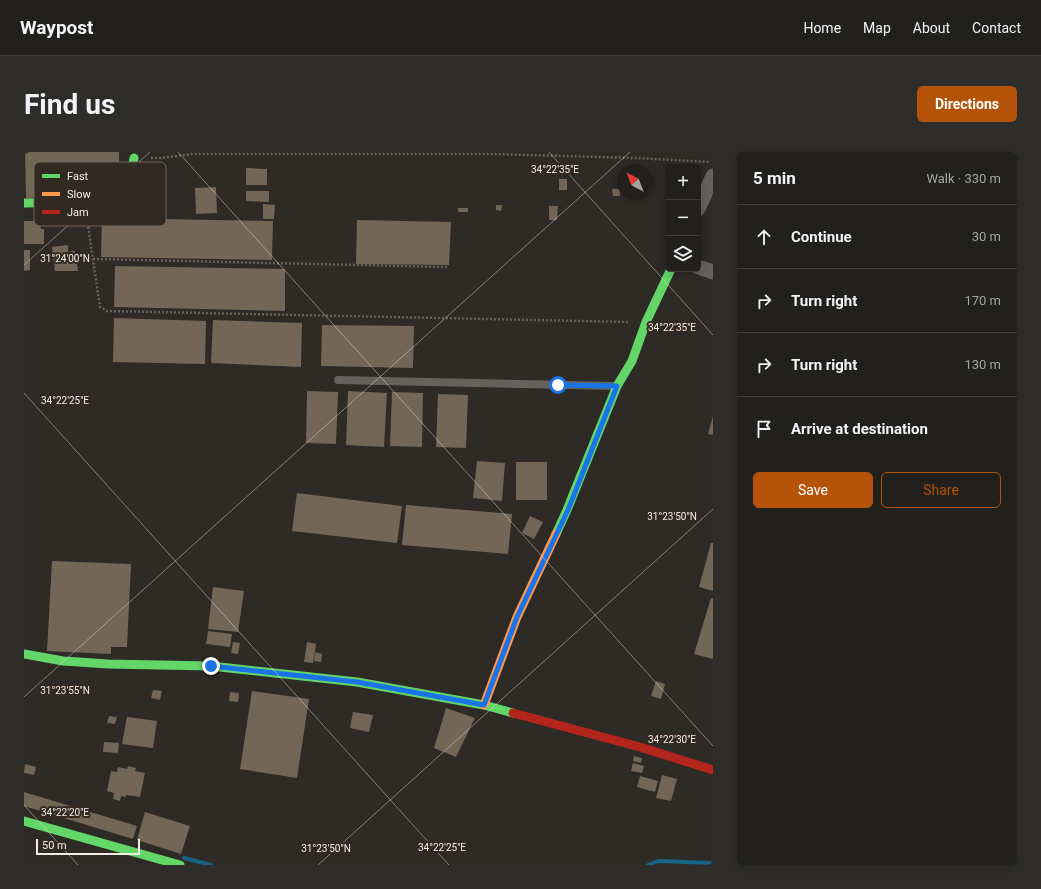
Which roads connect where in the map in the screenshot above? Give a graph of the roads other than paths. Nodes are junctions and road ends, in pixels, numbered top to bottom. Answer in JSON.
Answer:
{"nodes":[{"id":1,"x":134,"y":158,"type":"road end"},
{"id":2,"x":133,"y":162,"type":"edge"},
{"id":3,"x":713,"y":176,"type":"edge"},
{"id":4,"x":701,"y":202,"type":"edge"},
{"id":5,"x":24,"y":203,"type":"edge"},
{"id":6,"x":34,"y":203,"type":"edge"},
{"id":7,"x":701,"y":268,"type":"edge"},
{"id":8,"x":670,"y":272,"type":"edge"},
{"id":9,"x":713,"y":272,"type":"edge"},
{"id":10,"x":338,"y":380,"type":"dead end"},
{"id":11,"x":617,"y":386,"type":"junction"},
{"id":12,"x":24,"y":654,"type":"edge"},
{"id":13,"x":484,"y":705,"type":"junction"},
{"id":14,"x":713,"y":770,"type":"edge"},
{"id":15,"x":24,"y":821,"type":"edge"},
{"id":16,"x":180,"y":865,"type":"edge"}],
"edges":[{"from":1,"to":2,"type":"street"},
{"from":3,"to":4,"type":"street"},
{"from":5,"to":6,"type":"street"},
{"from":7,"to":9,"type":"street"},
{"from":8,"to":11,"type":"street"},
{"from":10,"to":11,"type":"lane"},
{"from":11,"to":13,"type":"street"},
{"from":12,"to":13,"type":"street"},
{"from":13,"to":14,"type":"street"},
{"from":15,"to":16,"type":"street"}]}
